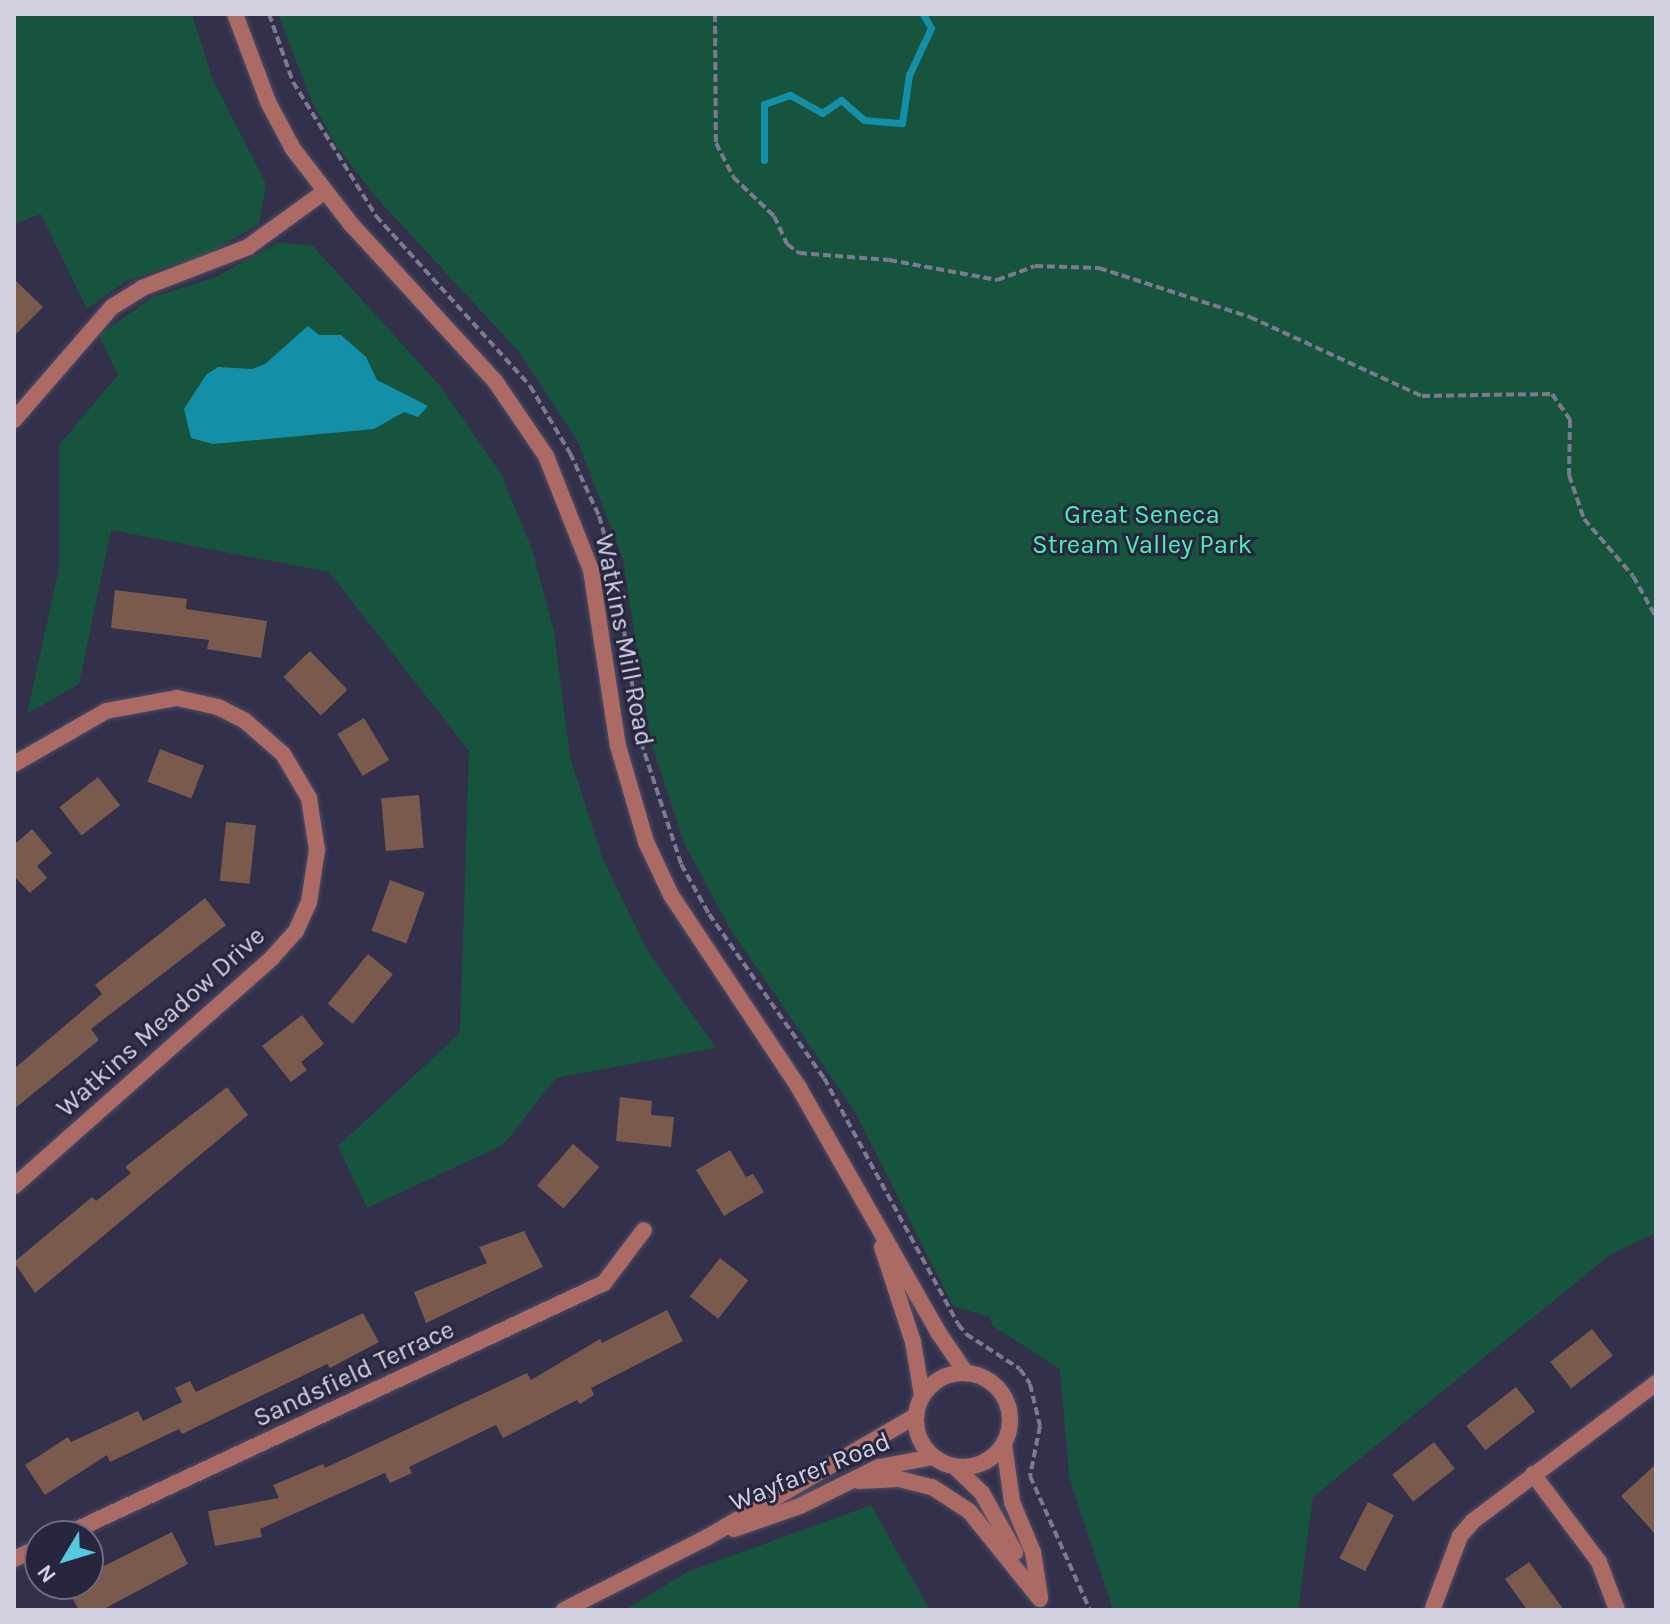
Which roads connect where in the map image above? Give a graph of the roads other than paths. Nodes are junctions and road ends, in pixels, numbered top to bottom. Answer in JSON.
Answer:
{"nodes":[{"id":1,"x":235,"y":14,"type":"edge"},
{"id":2,"x":324,"y":192,"type":"junction"},
{"id":3,"x":14,"y":420,"type":"edge"},
{"id":4,"x":14,"y":764,"type":"edge"},
{"id":5,"x":14,"y":1186,"type":"edge"},
{"id":6,"x":874,"y":1223,"type":"junction"},
{"id":7,"x":644,"y":1230,"type":"dead end"},
{"id":8,"x":966,"y":1373,"type":"junction"},
{"id":9,"x":1656,"y":1383,"type":"edge"},
{"id":10,"x":922,"y":1395,"type":"junction"},
{"id":11,"x":916,"y":1416,"type":"junction"},
{"id":12,"x":1004,"y":1444,"type":"junction"},
{"id":13,"x":934,"y":1457,"type":"junction"},
{"id":14,"x":955,"y":1467,"type":"junction"},
{"id":15,"x":1533,"y":1474,"type":"junction"},
{"id":16,"x":857,"y":1481,"type":"junction"},
{"id":17,"x":97,"y":1520,"type":"edge"},
{"id":18,"x":706,"y":1538,"type":"junction"},
{"id":19,"x":1043,"y":1604,"type":"edge"},
{"id":20,"x":1433,"y":1608,"type":"dead end"},
{"id":21,"x":564,"y":1610,"type":"edge"},
{"id":22,"x":1617,"y":1610,"type":"edge"}],
"edges":[{"from":1,"to":2,"type":"street","name":"Watkins Mill Road"},
{"from":2,"to":3,"type":"street"},
{"from":2,"to":6,"type":"street","name":"Watkins Mill Road"},
{"from":4,"to":5,"type":"street","name":"Watkins Meadow Drive"},
{"from":6,"to":8,"type":"street","name":"Watkins Mill Road"},
{"from":6,"to":10,"type":"street","name":"Watkins Mill Road"},
{"from":7,"to":17,"type":"street","name":"Sandsfield Terrace"},
{"from":8,"to":10,"type":"street"},
{"from":8,"to":12,"type":"street"},
{"from":9,"to":15,"type":"street"},
{"from":10,"to":11,"type":"street"},
{"from":11,"to":13,"type":"street"},
{"from":11,"to":18,"type":"street","name":"Wayfarer Road"},
{"from":12,"to":14,"type":"street"},
{"from":12,"to":19,"type":"street"},
{"from":13,"to":14,"type":"street"},
{"from":13,"to":16,"type":"street","name":"Wayfarer Road"},
{"from":14,"to":19,"type":"street"},
{"from":15,"to":20,"type":"street"},
{"from":15,"to":22,"type":"street"},
{"from":16,"to":18,"type":"street","name":"Wayfarer Road"},
{"from":16,"to":19,"type":"street"},
{"from":18,"to":21,"type":"street","name":"Wayfarer Road"}]}
